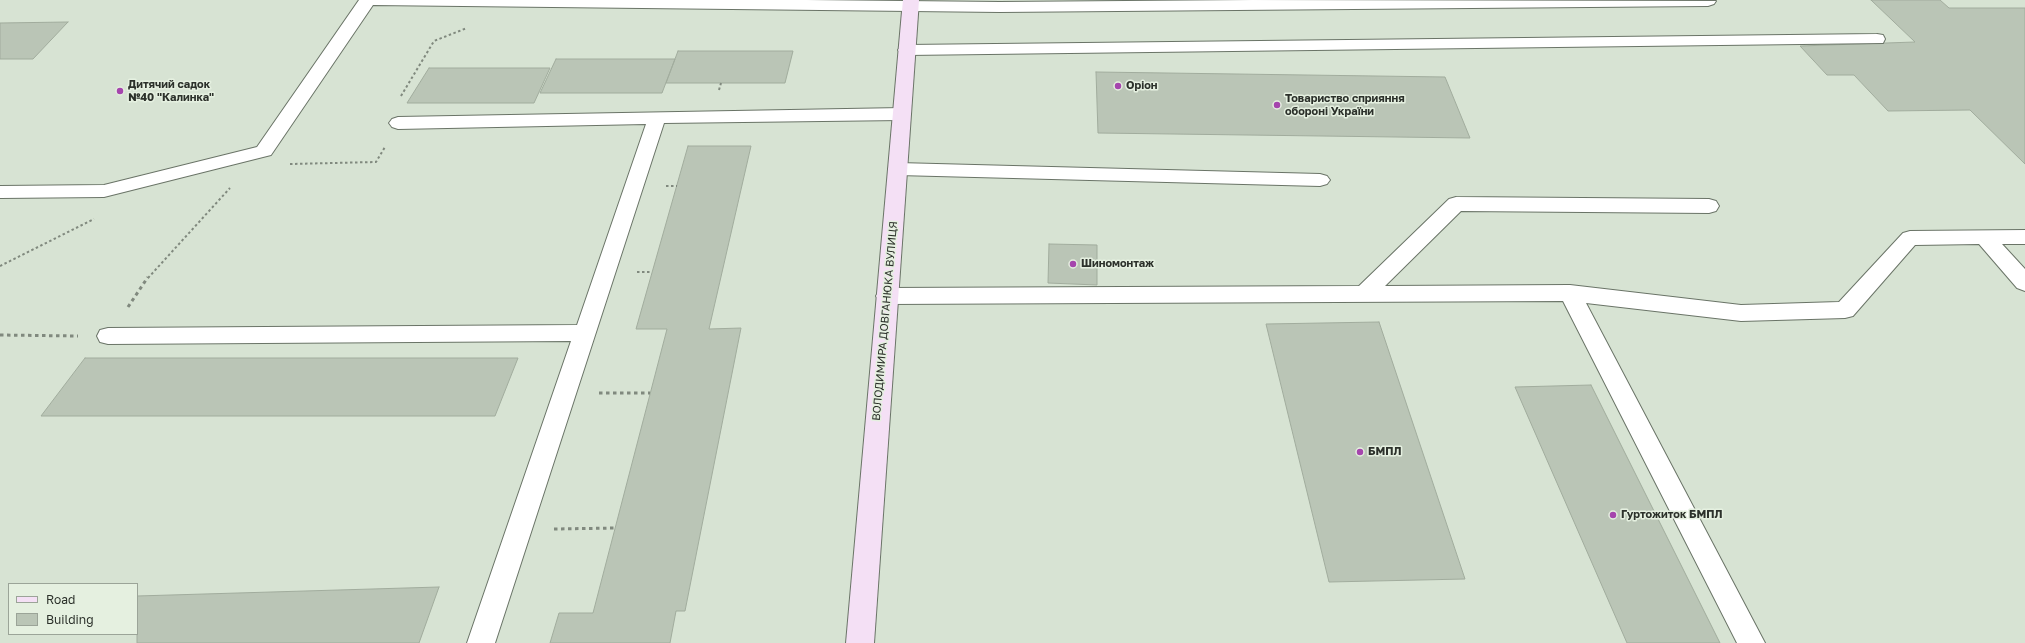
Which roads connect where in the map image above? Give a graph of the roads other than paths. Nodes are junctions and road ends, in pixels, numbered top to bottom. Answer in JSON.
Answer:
{"nodes":[{"id":1,"x":368,"y":0,"type":"edge"},
{"id":2,"x":527,"y":1,"type":"edge"},
{"id":3,"x":1708,"y":1,"type":"edge"},
{"id":4,"x":911,"y":2,"type":"edge"},
{"id":5,"x":1877,"y":38,"type":"dead end"},
{"id":6,"x":907,"y":50,"type":"junction"},
{"id":7,"x":902,"y":114,"type":"junction"},
{"id":8,"x":657,"y":118,"type":"junction"},
{"id":9,"x":398,"y":123,"type":"road end"},
{"id":10,"x":898,"y":169,"type":"junction"},
{"id":11,"x":1320,"y":180,"type":"dead end"},
{"id":12,"x":0,"y":192,"type":"edge"},
{"id":13,"x":1709,"y":206,"type":"dead end"},
{"id":14,"x":2025,"y":236,"type":"edge"},
{"id":15,"x":1985,"y":238,"type":"junction"},
{"id":16,"x":2025,"y":282,"type":"edge"},
{"id":17,"x":1570,"y":293,"type":"junction"},
{"id":18,"x":1364,"y":294,"type":"junction"},
{"id":19,"x":887,"y":296,"type":"junction"},
{"id":20,"x":585,"y":333,"type":"junction"},
{"id":21,"x":108,"y":336,"type":"road end"},
{"id":22,"x":481,"y":643,"type":"edge"},
{"id":23,"x":860,"y":643,"type":"edge"},
{"id":24,"x":1751,"y":643,"type":"edge"}],
"edges":[{"from":1,"to":2,"type":"lane"},
{"from":1,"to":12,"type":"lane"},
{"from":2,"to":4,"type":"lane"},
{"from":3,"to":4,"type":"lane"},
{"from":4,"to":6,"type":"main road","name":"ВОЛОДИМИРА ДОВГАНЮКА ВУЛИЦЯ"},
{"from":5,"to":6,"type":"lane"},
{"from":6,"to":7,"type":"main road","name":"ВОЛОДИМИРА ДОВГАНЮКА ВУЛИЦЯ"},
{"from":7,"to":8,"type":"lane"},
{"from":7,"to":10,"type":"main road","name":"ВОЛОДИМИРА ДОВГАНЮКА ВУЛИЦЯ"},
{"from":8,"to":9,"type":"lane"},
{"from":8,"to":20,"type":"lane"},
{"from":10,"to":11,"type":"lane"},
{"from":10,"to":19,"type":"main road","name":"ВОЛОДИМИРА ДОВГАНЮКА ВУЛИЦЯ"},
{"from":13,"to":18,"type":"lane"},
{"from":14,"to":15,"type":"lane"},
{"from":15,"to":16,"type":"lane"},
{"from":15,"to":17,"type":"lane"},
{"from":17,"to":18,"type":"lane"},
{"from":17,"to":24,"type":"lane"},
{"from":18,"to":19,"type":"lane"},
{"from":19,"to":23,"type":"main road","name":"ВОЛОДИМИРА ДОВГАНЮКА ВУЛИЦЯ"},
{"from":20,"to":21,"type":"lane"},
{"from":20,"to":22,"type":"lane"}]}
